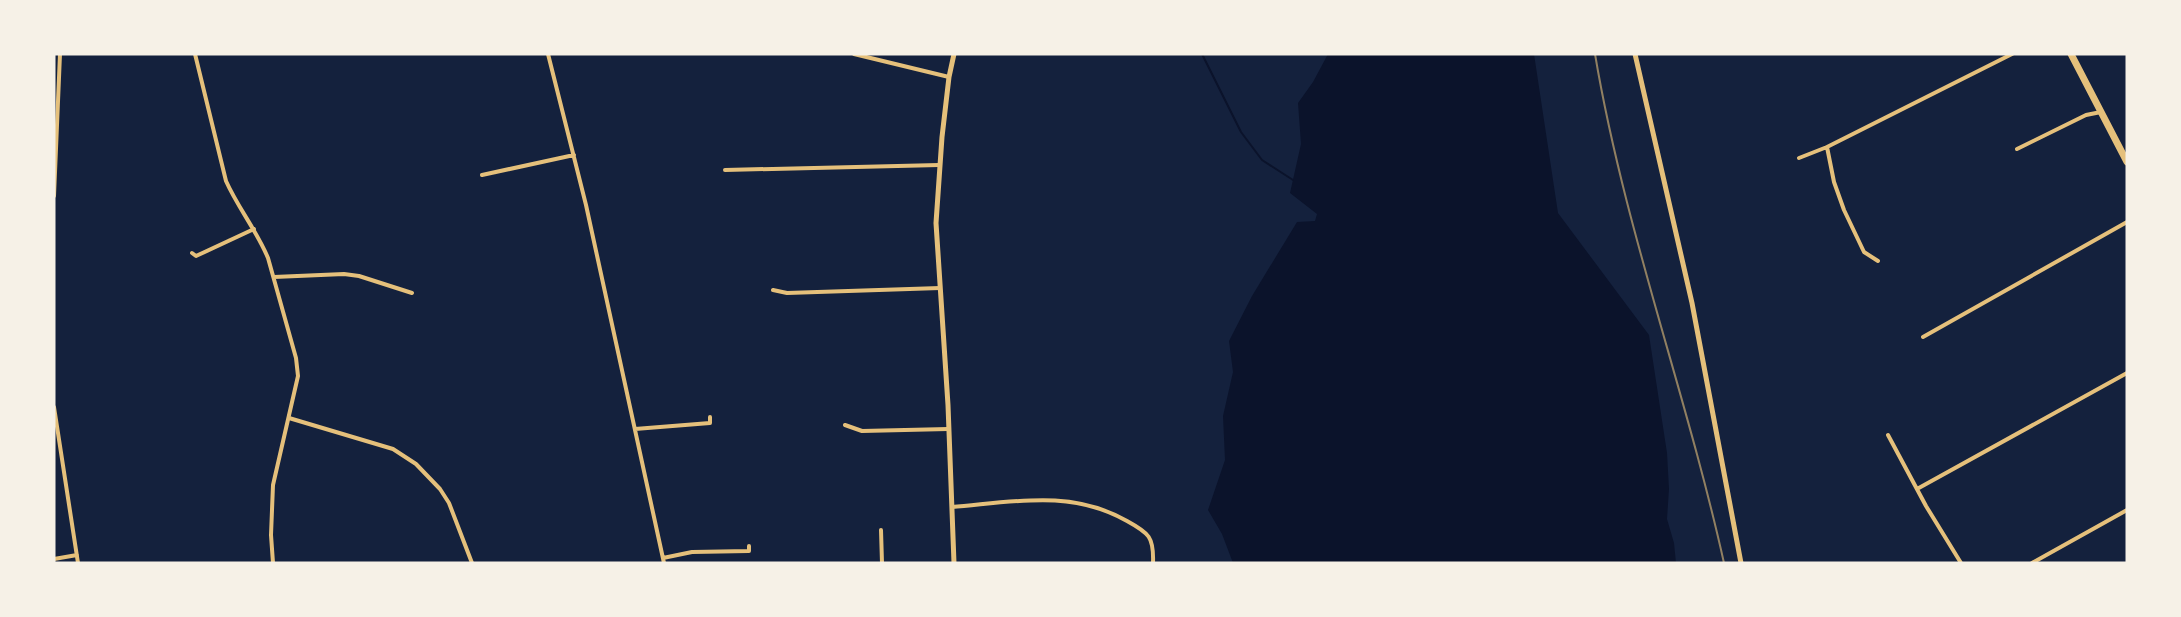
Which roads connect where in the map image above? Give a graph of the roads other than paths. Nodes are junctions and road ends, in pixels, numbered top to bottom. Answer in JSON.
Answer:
{"nodes":[{"id":1,"x":60,"y":54,"type":"edge"},
{"id":2,"x":195,"y":54,"type":"edge"},
{"id":3,"x":548,"y":54,"type":"edge"},
{"id":4,"x":854,"y":54,"type":"edge"},
{"id":5,"x":954,"y":54,"type":"edge"},
{"id":6,"x":1635,"y":54,"type":"edge"},
{"id":7,"x":2012,"y":54,"type":"edge"},
{"id":8,"x":2071,"y":54,"type":"edge"},
{"id":9,"x":949,"y":77,"type":"junction"},
{"id":10,"x":2101,"y":112,"type":"junction"},
{"id":11,"x":1827,"y":147,"type":"junction"},
{"id":12,"x":2017,"y":149,"type":"dead end"},
{"id":13,"x":574,"y":155,"type":"junction"},
{"id":14,"x":1799,"y":159,"type":"dead end"},
{"id":15,"x":2127,"y":162,"type":"edge"},
{"id":16,"x":939,"y":165,"type":"junction"},
{"id":17,"x":725,"y":170,"type":"dead end"},
{"id":18,"x":482,"y":175,"type":"dead end"},
{"id":19,"x":54,"y":196,"type":"edge"},
{"id":20,"x":2127,"y":222,"type":"edge"},
{"id":21,"x":254,"y":229,"type":"junction"},
{"id":22,"x":192,"y":253,"type":"dead end"},
{"id":23,"x":1878,"y":261,"type":"dead end"},
{"id":24,"x":274,"y":277,"type":"junction"},
{"id":25,"x":940,"y":288,"type":"junction"},
{"id":26,"x":773,"y":290,"type":"dead end"},
{"id":27,"x":412,"y":293,"type":"dead end"},
{"id":28,"x":1923,"y":337,"type":"dead end"},
{"id":29,"x":2127,"y":373,"type":"edge"},
{"id":30,"x":54,"y":407,"type":"edge"},
{"id":31,"x":54,"y":414,"type":"edge"},
{"id":32,"x":710,"y":417,"type":"dead end"},
{"id":33,"x":289,"y":418,"type":"junction"},
{"id":34,"x":845,"y":425,"type":"dead end"},
{"id":35,"x":635,"y":429,"type":"junction"},
{"id":36,"x":948,"y":429,"type":"junction"},
{"id":37,"x":1888,"y":435,"type":"dead end"},
{"id":38,"x":1917,"y":489,"type":"junction"},
{"id":39,"x":952,"y":507,"type":"junction"},
{"id":40,"x":2127,"y":510,"type":"edge"},
{"id":41,"x":881,"y":530,"type":"dead end"},
{"id":42,"x":749,"y":546,"type":"dead end"},
{"id":43,"x":77,"y":555,"type":"junction"},
{"id":44,"x":54,"y":559,"type":"edge"},
{"id":45,"x":664,"y":561,"type":"edge"},
{"id":46,"x":78,"y":563,"type":"edge"},
{"id":47,"x":273,"y":563,"type":"edge"},
{"id":48,"x":472,"y":563,"type":"edge"},
{"id":49,"x":882,"y":563,"type":"edge"},
{"id":50,"x":954,"y":563,"type":"edge"},
{"id":51,"x":1153,"y":563,"type":"edge"},
{"id":52,"x":1740,"y":563,"type":"edge"},
{"id":53,"x":1961,"y":563,"type":"edge"},
{"id":54,"x":2032,"y":563,"type":"edge"}],
"edges":[{"from":1,"to":19,"type":"street"},
{"from":2,"to":21,"type":"street"},
{"from":3,"to":13,"type":"street"},
{"from":4,"to":9,"type":"street"},
{"from":5,"to":9,"type":"street"},
{"from":6,"to":52,"type":"street"},
{"from":7,"to":11,"type":"street"},
{"from":8,"to":10,"type":"main road"},
{"from":9,"to":16,"type":"street"},
{"from":10,"to":12,"type":"street"},
{"from":10,"to":15,"type":"main road"},
{"from":11,"to":14,"type":"street"},
{"from":11,"to":23,"type":"street"},
{"from":13,"to":18,"type":"street"},
{"from":13,"to":35,"type":"street"},
{"from":16,"to":17,"type":"street"},
{"from":16,"to":25,"type":"street"},
{"from":20,"to":28,"type":"street"},
{"from":21,"to":22,"type":"street"},
{"from":21,"to":24,"type":"street"},
{"from":24,"to":27,"type":"street"},
{"from":24,"to":33,"type":"street"},
{"from":25,"to":26,"type":"street"},
{"from":25,"to":36,"type":"street"},
{"from":29,"to":38,"type":"street"},
{"from":30,"to":31,"type":"street"},
{"from":31,"to":43,"type":"street"},
{"from":32,"to":35,"type":"street"},
{"from":33,"to":47,"type":"street"},
{"from":33,"to":48,"type":"street"},
{"from":34,"to":36,"type":"street"},
{"from":35,"to":45,"type":"street"},
{"from":36,"to":39,"type":"street"},
{"from":37,"to":38,"type":"street"},
{"from":38,"to":53,"type":"street"},
{"from":39,"to":50,"type":"street"},
{"from":39,"to":51,"type":"street"},
{"from":40,"to":54,"type":"street"},
{"from":41,"to":49,"type":"street"},
{"from":42,"to":45,"type":"street"},
{"from":43,"to":44,"type":"street"},
{"from":43,"to":46,"type":"street"}]}
